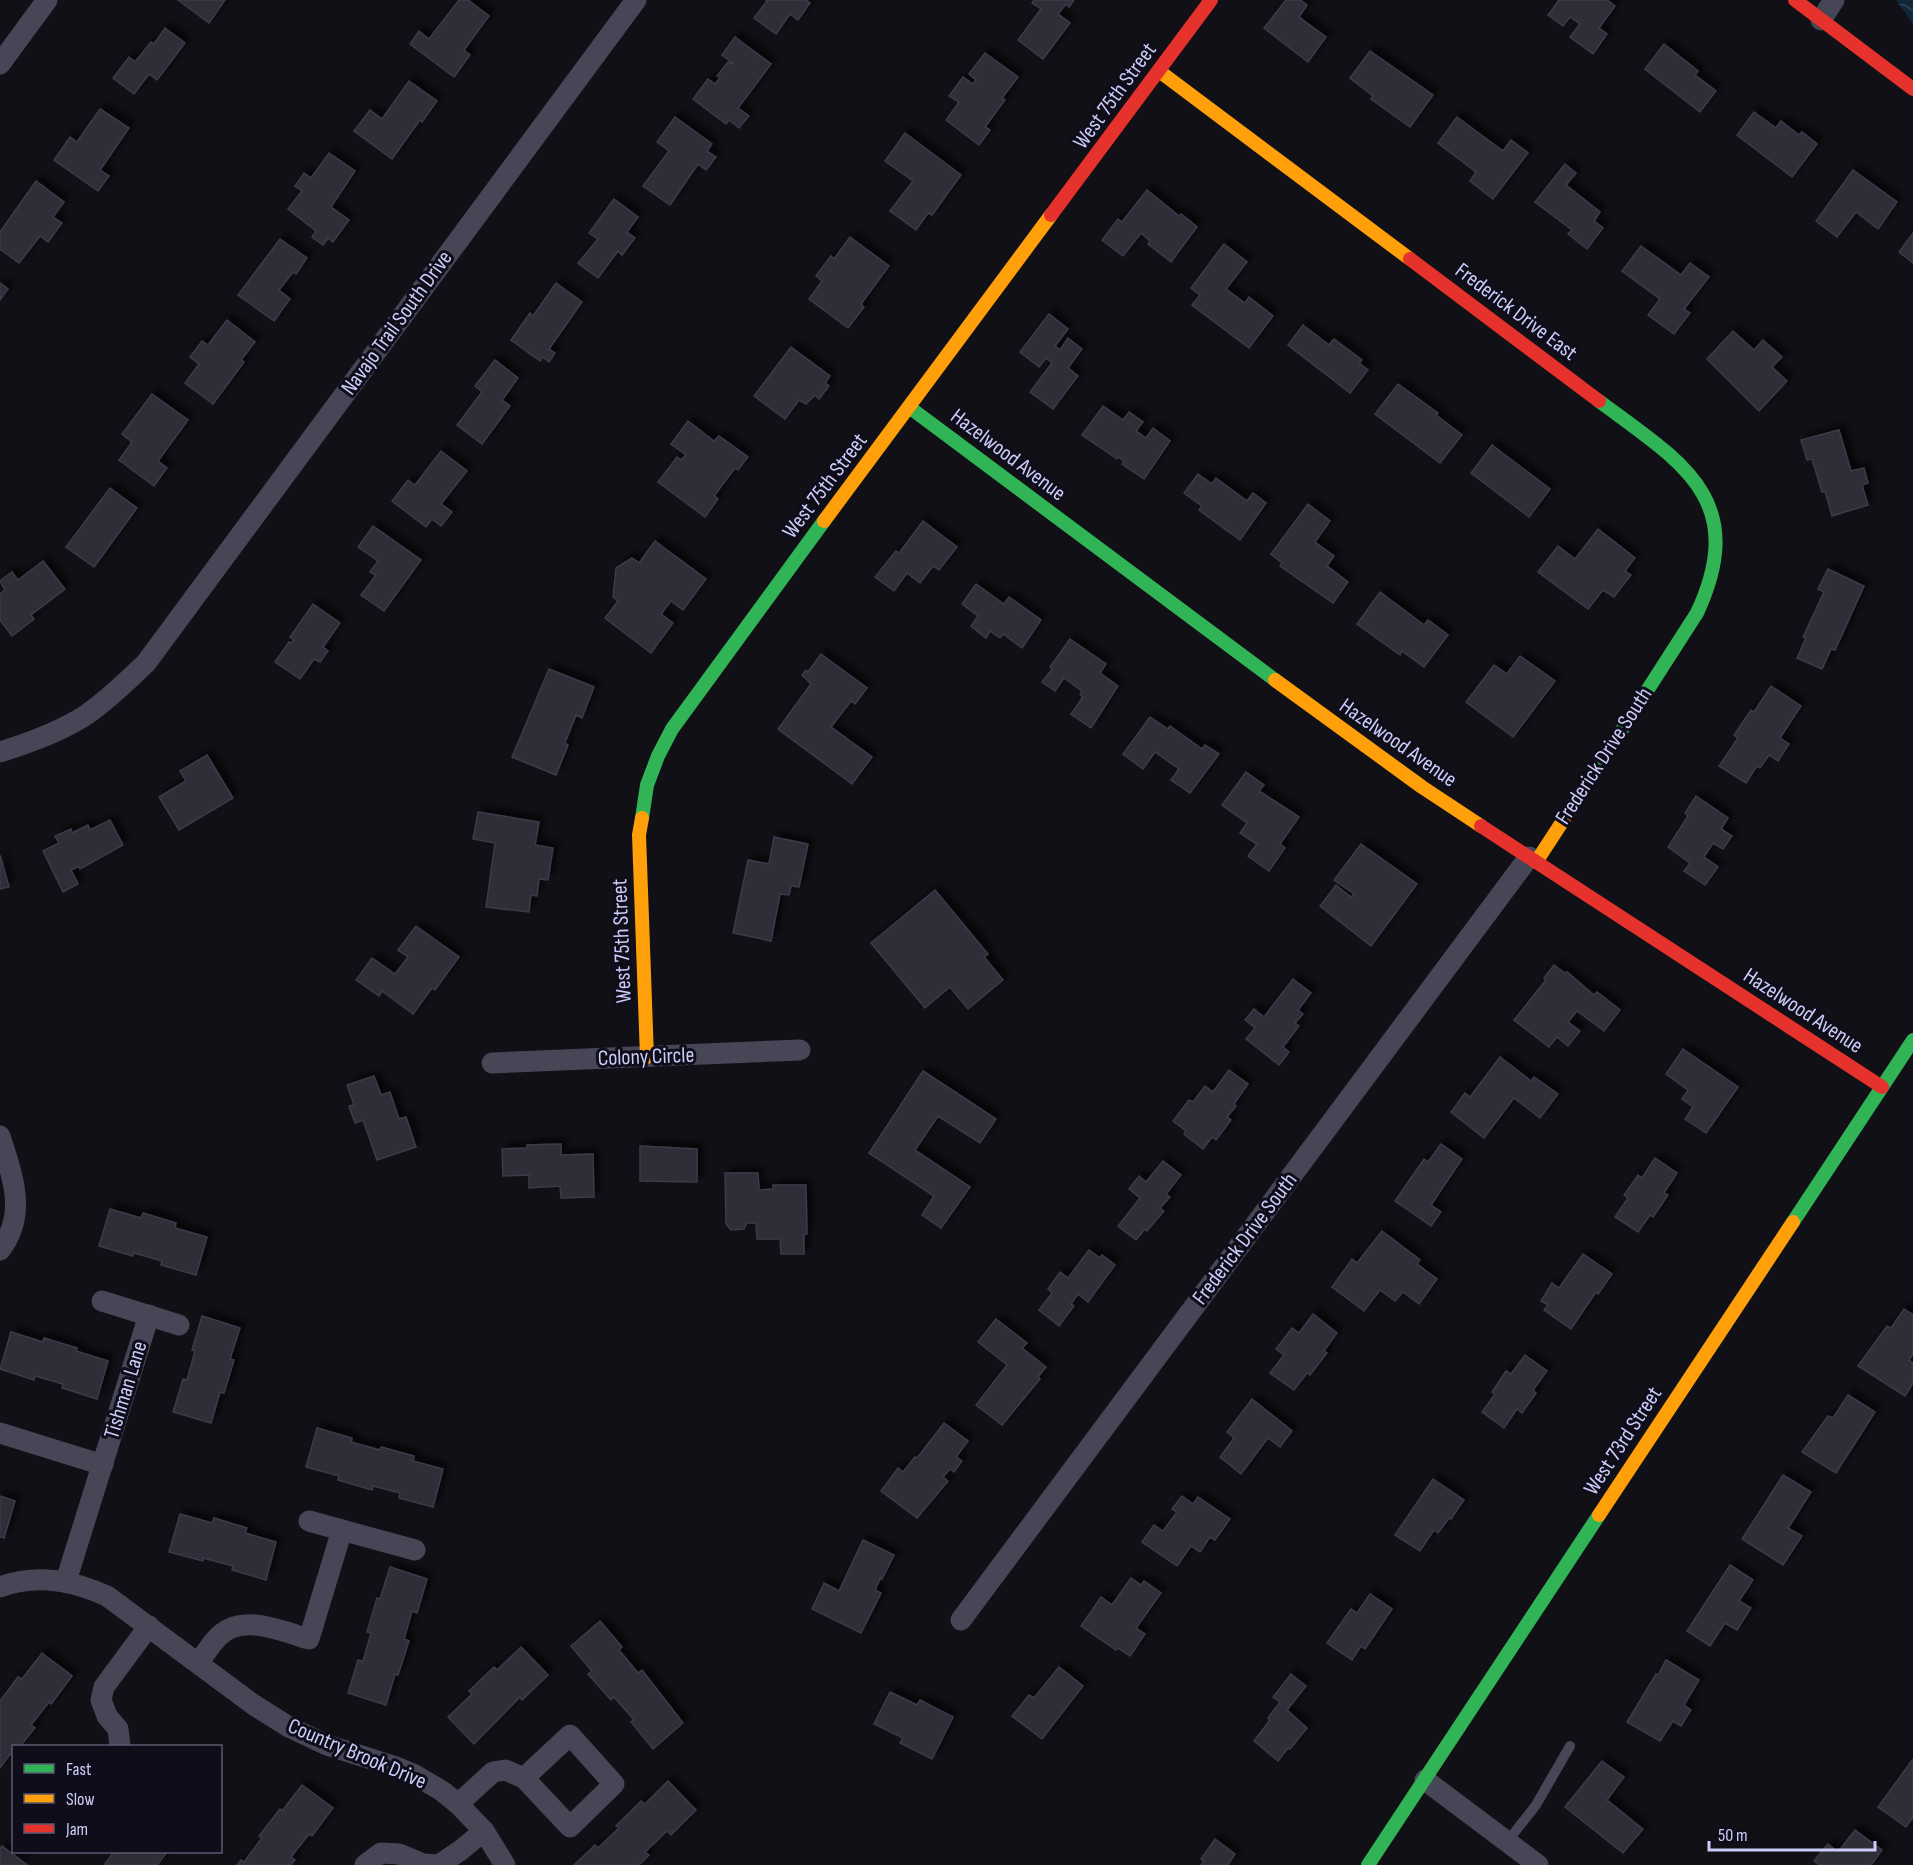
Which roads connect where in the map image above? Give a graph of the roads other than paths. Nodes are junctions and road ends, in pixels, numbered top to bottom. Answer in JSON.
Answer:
{"nodes":[{"id":1,"x":47,"y":0,"type":"edge"},
{"id":2,"x":636,"y":0,"type":"edge"},
{"id":3,"x":1211,"y":0,"type":"edge"},
{"id":4,"x":1795,"y":0,"type":"edge"},
{"id":5,"x":1834,"y":0,"type":"edge"},
{"id":6,"x":1821,"y":20,"type":"junction"},
{"id":7,"x":0,"y":64,"type":"edge"},
{"id":8,"x":1159,"y":71,"type":"junction"},
{"id":9,"x":1913,"y":89,"type":"edge"},
{"id":10,"x":909,"y":407,"type":"junction"},
{"id":11,"x":1673,"y":650,"type":"joint"},
{"id":12,"x":0,"y":752,"type":"edge"},
{"id":13,"x":1532,"y":859,"type":"junction"},
{"id":14,"x":1913,"y":1040,"type":"edge"},
{"id":15,"x":800,"y":1050,"type":"dead end"},
{"id":16,"x":647,"y":1057,"type":"junction"},
{"id":17,"x":492,"y":1063,"type":"dead end"},
{"id":18,"x":1882,"y":1087,"type":"junction"},
{"id":19,"x":0,"y":1136,"type":"edge"},
{"id":20,"x":0,"y":1250,"type":"edge"},
{"id":21,"x":102,"y":1301,"type":"dead end"},
{"id":22,"x":149,"y":1315,"type":"junction"},
{"id":23,"x":179,"y":1325,"type":"dead end"},
{"id":24,"x":0,"y":1433,"type":"edge"},
{"id":25,"x":103,"y":1465,"type":"junction"},
{"id":26,"x":309,"y":1521,"type":"dead end"},
{"id":27,"x":342,"y":1530,"type":"junction"},
{"id":28,"x":415,"y":1550,"type":"dead end"},
{"id":29,"x":66,"y":1581,"type":"junction"},
{"id":30,"x":0,"y":1587,"type":"edge"},
{"id":31,"x":961,"y":1620,"type":"dead end"},
{"id":32,"x":149,"y":1626,"type":"junction"},
{"id":33,"x":198,"y":1663,"type":"junction"},
{"id":34,"x":120,"y":1745,"type":"edge"},
{"id":35,"x":1570,"y":1746,"type":"dead end"},
{"id":36,"x":524,"y":1778,"type":"dead end"},
{"id":37,"x":1425,"y":1780,"type":"junction"},
{"id":38,"x":458,"y":1804,"type":"junction"},
{"id":39,"x":484,"y":1831,"type":"junction"},
{"id":40,"x":1508,"y":1842,"type":"junction"},
{"id":41,"x":366,"y":1865,"type":"edge"},
{"id":42,"x":505,"y":1865,"type":"edge"},
{"id":43,"x":1368,"y":1865,"type":"edge"},
{"id":44,"x":1538,"y":1865,"type":"edge"}],
"edges":[{"from":1,"to":7,"type":"street"},
{"from":2,"to":12,"type":"street","name":"Navajo Trail South Drive"},
{"from":3,"to":8,"type":"street","name":"West 75th Street"},
{"from":4,"to":6,"type":"street"},
{"from":5,"to":6,"type":"street"},
{"from":6,"to":9,"type":"street"},
{"from":8,"to":10,"type":"street","name":"West 75th Street"},
{"from":8,"to":11,"type":"street","name":"Frederick Drive East"},
{"from":10,"to":13,"type":"street","name":"Hazelwood Avenue"},
{"from":10,"to":16,"type":"street","name":"West 75th Street"},
{"from":11,"to":13,"type":"street","name":"Frederick Drive South"},
{"from":13,"to":18,"type":"street","name":"Hazelwood Avenue"},
{"from":13,"to":31,"type":"street","name":"Frederick Drive South"},
{"from":14,"to":18,"type":"street","name":"West 73rd Street"},
{"from":15,"to":16,"type":"street","name":"Colony Circle"},
{"from":16,"to":17,"type":"street","name":"Colony Circle"},
{"from":18,"to":37,"type":"street","name":"West 73rd Street"},
{"from":19,"to":20,"type":"street"},
{"from":21,"to":22,"type":"street","name":"Tishman Lane"},
{"from":22,"to":23,"type":"street","name":"Tishman Lane"},
{"from":22,"to":25,"type":"street","name":"Tishman Lane"},
{"from":24,"to":25,"type":"street","name":"Tishman Lane"},
{"from":25,"to":29,"type":"street","name":"Tishman Lane"},
{"from":26,"to":27,"type":"street"},
{"from":27,"to":28,"type":"street"},
{"from":27,"to":33,"type":"street"},
{"from":29,"to":30,"type":"street"},
{"from":29,"to":32,"type":"street","name":"Country Brook Drive"},
{"from":32,"to":33,"type":"street","name":"Country Brook Drive"},
{"from":32,"to":34,"type":"street"},
{"from":33,"to":38,"type":"street","name":"Country Brook Drive"},
{"from":35,"to":40,"type":"lane"},
{"from":36,"to":38,"type":"street"},
{"from":37,"to":40,"type":"street"},
{"from":37,"to":43,"type":"street","name":"West 73rd Street"},
{"from":38,"to":39,"type":"street","name":"Country Brook Drive"},
{"from":39,"to":41,"type":"street"},
{"from":39,"to":42,"type":"street","name":"Country Brook Drive"},
{"from":40,"to":44,"type":"street"}]}
